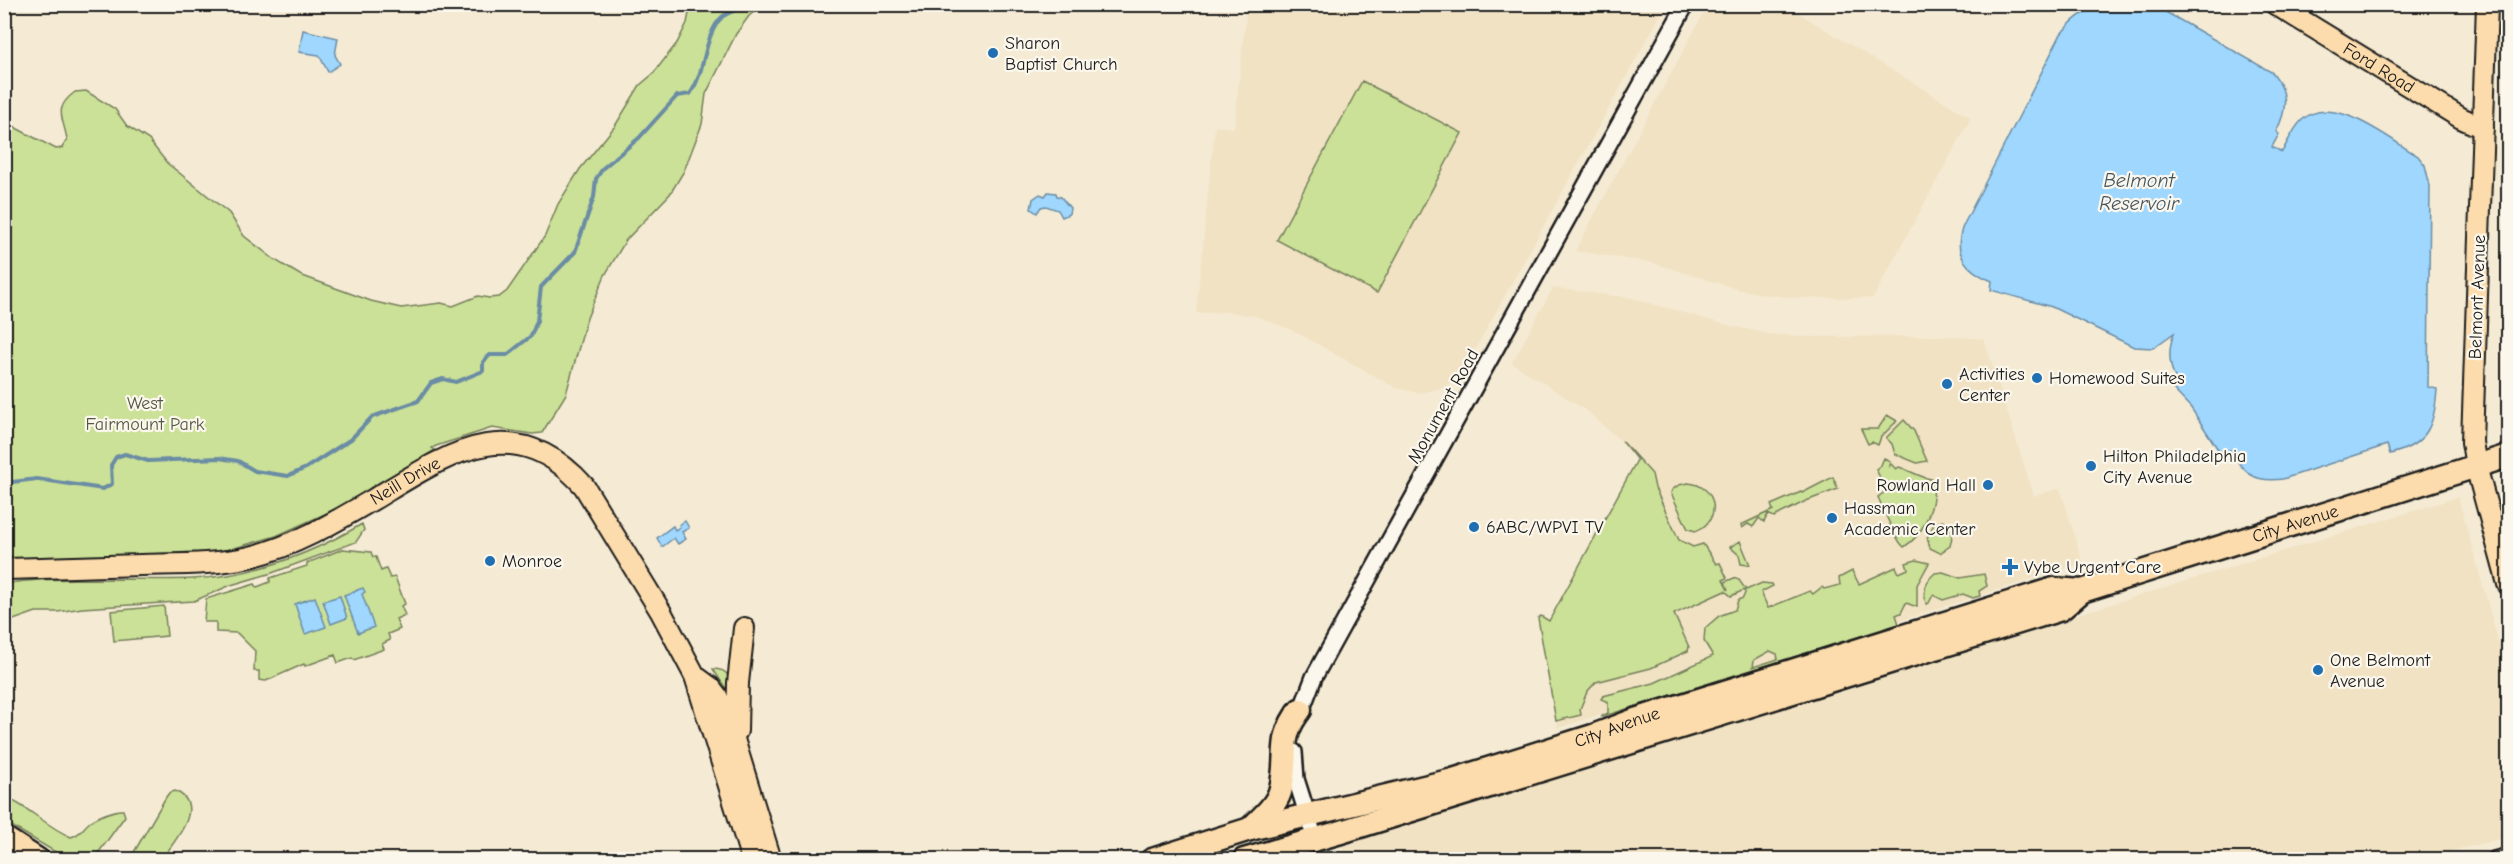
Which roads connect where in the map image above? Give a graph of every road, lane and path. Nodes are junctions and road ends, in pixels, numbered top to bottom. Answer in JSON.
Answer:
{"nodes":[{"id":1,"x":1686,"y":4,"type":"edge"},
{"id":2,"x":2275,"y":4,"type":"edge"},
{"id":3,"x":2487,"y":4,"type":"edge"},
{"id":4,"x":2482,"y":128,"type":"junction"},
{"id":5,"x":2508,"y":456,"type":"edge"},
{"id":6,"x":2476,"y":466,"type":"junction"},
{"id":7,"x":4,"y":569,"type":"edge"},
{"id":8,"x":2508,"y":584,"type":"edge"},
{"id":9,"x":2082,"y":591,"type":"junction"},
{"id":10,"x":744,"y":628,"type":"dead end"},
{"id":11,"x":1930,"y":628,"type":"junction"},
{"id":12,"x":1923,"y":651,"type":"junction"},
{"id":13,"x":695,"y":675,"type":"junction"},
{"id":14,"x":1300,"y":710,"type":"junction"},
{"id":15,"x":740,"y":757,"type":"junction"},
{"id":16,"x":1307,"y":815,"type":"junction"},
{"id":17,"x":1250,"y":829,"type":"junction"},
{"id":18,"x":4,"y":838,"type":"edge"},
{"id":19,"x":1315,"y":839,"type":"junction"},
{"id":20,"x":2508,"y":856,"type":"edge"},
{"id":21,"x":38,"y":860,"type":"edge"},
{"id":22,"x":752,"y":860,"type":"edge"},
{"id":23,"x":771,"y":860,"type":"edge"},
{"id":24,"x":1152,"y":860,"type":"edge"},
{"id":25,"x":1244,"y":860,"type":"edge"},
{"id":26,"x":2494,"y":860,"type":"edge"}],
"edges":[{"from":1,"to":14,"type":"street","name":"Monument Road"},
{"from":2,"to":4,"type":"main road","name":"Ford Road"},
{"from":3,"to":4,"type":"main road","name":"Belmont Avenue"},
{"from":4,"to":6,"type":"main road","name":"Belmont Avenue"},
{"from":5,"to":6,"type":"highway","name":"City Avenue"},
{"from":6,"to":8,"type":"main road","name":"Belmont Avenue"},
{"from":6,"to":9,"type":"highway","name":"City Avenue"},
{"from":7,"to":13,"type":"main road","name":"Neill Drive"},
{"from":9,"to":11,"type":"highway","name":"City Avenue"},
{"from":9,"to":12,"type":"highway","name":"City Avenue"},
{"from":10,"to":15,"type":"main road"},
{"from":11,"to":12,"type":"highway"},
{"from":11,"to":16,"type":"highway","name":"City Avenue"},
{"from":12,"to":19,"type":"highway","name":"City Avenue"},
{"from":13,"to":15,"type":"main road"},
{"from":13,"to":22,"type":"main road"},
{"from":14,"to":16,"type":"street","name":"Monument Road"},
{"from":14,"to":17,"type":"highway"},
{"from":15,"to":23,"type":"main road"},
{"from":16,"to":17,"type":"highway","name":"City Avenue"},
{"from":16,"to":19,"type":"street","name":"Monument Road"},
{"from":17,"to":24,"type":"highway","name":"City Avenue"},
{"from":18,"to":21,"type":"highway"},
{"from":19,"to":25,"type":"highway","name":"City Avenue"},
{"from":20,"to":26,"type":"street"}]}
